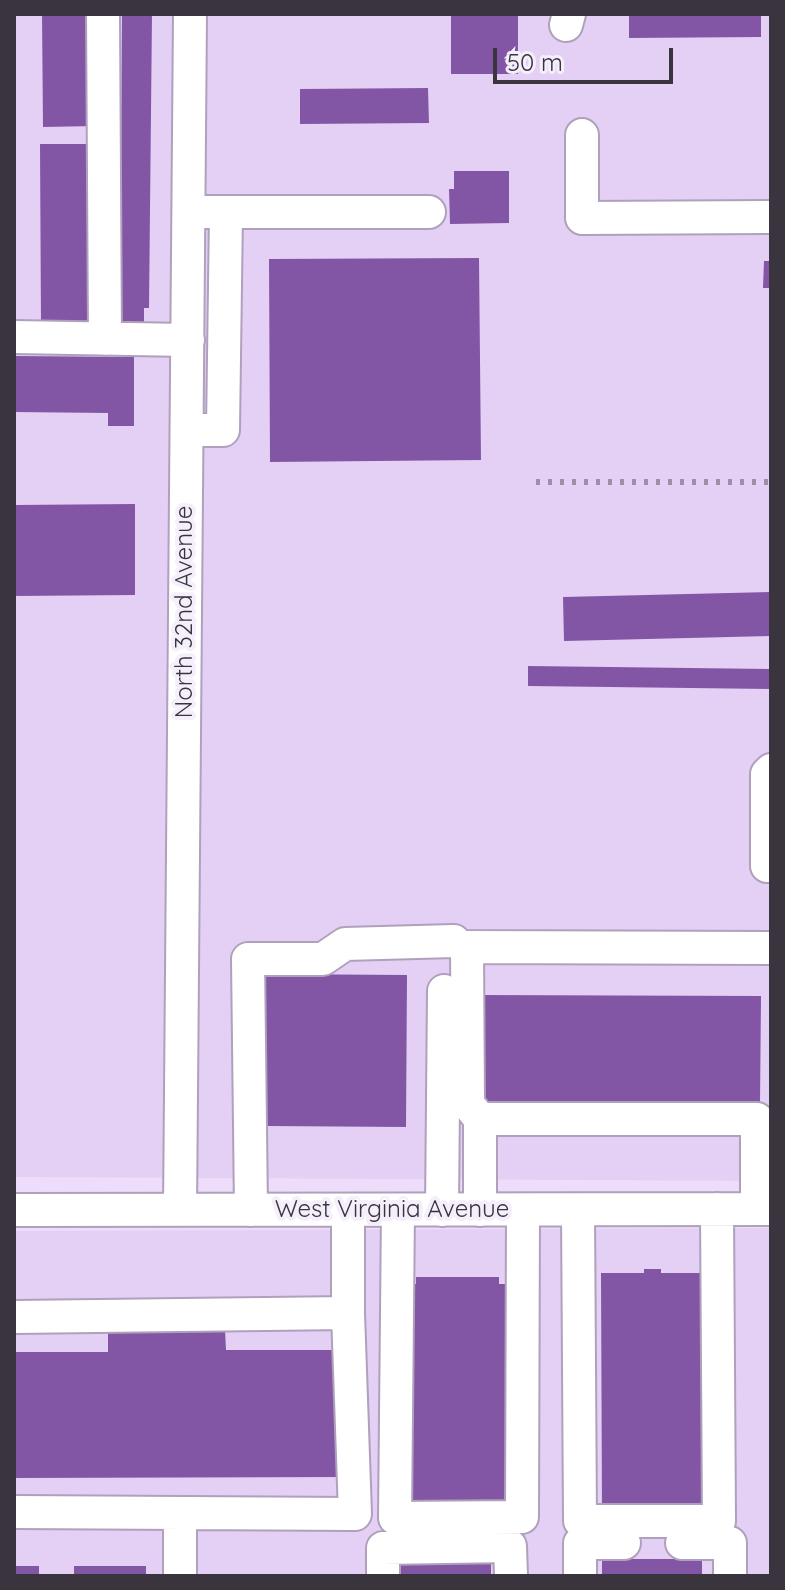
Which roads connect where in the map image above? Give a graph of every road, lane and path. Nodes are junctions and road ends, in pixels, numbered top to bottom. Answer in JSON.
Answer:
{"nodes":[{"id":1,"x":103,"y":14,"type":"edge"},
{"id":2,"x":190,"y":14,"type":"edge"},
{"id":3,"x":582,"y":135,"type":"dead end"},
{"id":4,"x":189,"y":212,"type":"junction"},
{"id":5,"x":226,"y":212,"type":"junction"},
{"id":6,"x":429,"y":212,"type":"dead end"},
{"id":7,"x":771,"y":217,"type":"edge"},
{"id":8,"x":188,"y":301,"type":"junction"},
{"id":9,"x":224,"y":301,"type":"junction"},
{"id":10,"x":14,"y":337,"type":"edge"},
{"id":11,"x":105,"y":339,"type":"junction"},
{"id":12,"x":188,"y":340,"type":"junction"},
{"id":13,"x":187,"y":430,"type":"junction"},
{"id":14,"x":771,"y":770,"type":"edge"},
{"id":15,"x":771,"y":866,"type":"edge"},
{"id":16,"x":454,"y":941,"type":"dead end"},
{"id":17,"x":771,"y":948,"type":"edge"},
{"id":18,"x":444,"y":991,"type":"dead end"},
{"id":19,"x":764,"y":1115,"type":"edge"},
{"id":20,"x":480,"y":1119,"type":"junction"},
{"id":21,"x":717,"y":1209,"type":"junction"},
{"id":22,"x":764,"y":1209,"type":"edge"},
{"id":23,"x":14,"y":1210,"type":"edge"},
{"id":24,"x":180,"y":1210,"type":"junction"},
{"id":25,"x":251,"y":1210,"type":"junction"},
{"id":26,"x":348,"y":1210,"type":"junction"},
{"id":27,"x":398,"y":1210,"type":"junction"},
{"id":28,"x":442,"y":1210,"type":"junction"},
{"id":29,"x":480,"y":1210,"type":"junction"},
{"id":30,"x":523,"y":1210,"type":"junction"},
{"id":31,"x":578,"y":1210,"type":"junction"},
{"id":32,"x":348,"y":1313,"type":"junction"},
{"id":33,"x":14,"y":1317,"type":"edge"},
{"id":34,"x":14,"y":1512,"type":"edge"},
{"id":35,"x":180,"y":1515,"type":"junction"},
{"id":36,"x":180,"y":1576,"type":"edge"},
{"id":37,"x":383,"y":1576,"type":"edge"},
{"id":38,"x":511,"y":1576,"type":"edge"},
{"id":39,"x":580,"y":1576,"type":"edge"},
{"id":40,"x":730,"y":1576,"type":"edge"}],
"edges":[{"from":1,"to":11,"type":"street"},
{"from":2,"to":4,"type":"street","name":"North 32nd Avenue"},
{"from":3,"to":7,"type":"street"},
{"from":4,"to":5,"type":"street"},
{"from":4,"to":8,"type":"street","name":"North 32nd Avenue"},
{"from":5,"to":6,"type":"street"},
{"from":5,"to":9,"type":"street"},
{"from":8,"to":9,"type":"street"},
{"from":8,"to":12,"type":"street","name":"North 32nd Avenue"},
{"from":9,"to":13,"type":"street"},
{"from":10,"to":11,"type":"street"},
{"from":11,"to":12,"type":"street"},
{"from":12,"to":13,"type":"street","name":"North 32nd Avenue"},
{"from":13,"to":24,"type":"street","name":"North 32nd Avenue"},
{"from":14,"to":15,"type":"street"},
{"from":16,"to":25,"type":"street"},
{"from":17,"to":20,"type":"street"},
{"from":18,"to":28,"type":"street"},
{"from":19,"to":20,"type":"street"},
{"from":19,"to":22,"type":"street"},
{"from":20,"to":29,"type":"street"},
{"from":21,"to":22,"type":"street","name":"West Virginia Avenue"},
{"from":21,"to":31,"type":"street","name":"West Virginia Avenue"},
{"from":21,"to":31,"type":"street"},
{"from":23,"to":24,"type":"street","name":"West Virginia Avenue"},
{"from":24,"to":25,"type":"street","name":"West Virginia Avenue"},
{"from":25,"to":26,"type":"street","name":"West Virginia Avenue"},
{"from":26,"to":27,"type":"street","name":"West Virginia Avenue"},
{"from":26,"to":32,"type":"street"},
{"from":27,"to":28,"type":"street","name":"West Virginia Avenue"},
{"from":27,"to":30,"type":"street"},
{"from":28,"to":29,"type":"street","name":"West Virginia Avenue"},
{"from":29,"to":30,"type":"street","name":"West Virginia Avenue"},
{"from":30,"to":31,"type":"street","name":"West Virginia Avenue"},
{"from":32,"to":33,"type":"street"},
{"from":32,"to":35,"type":"street"},
{"from":34,"to":35,"type":"street"},
{"from":35,"to":36,"type":"street"},
{"from":37,"to":38,"type":"street"},
{"from":39,"to":40,"type":"street"}]}
